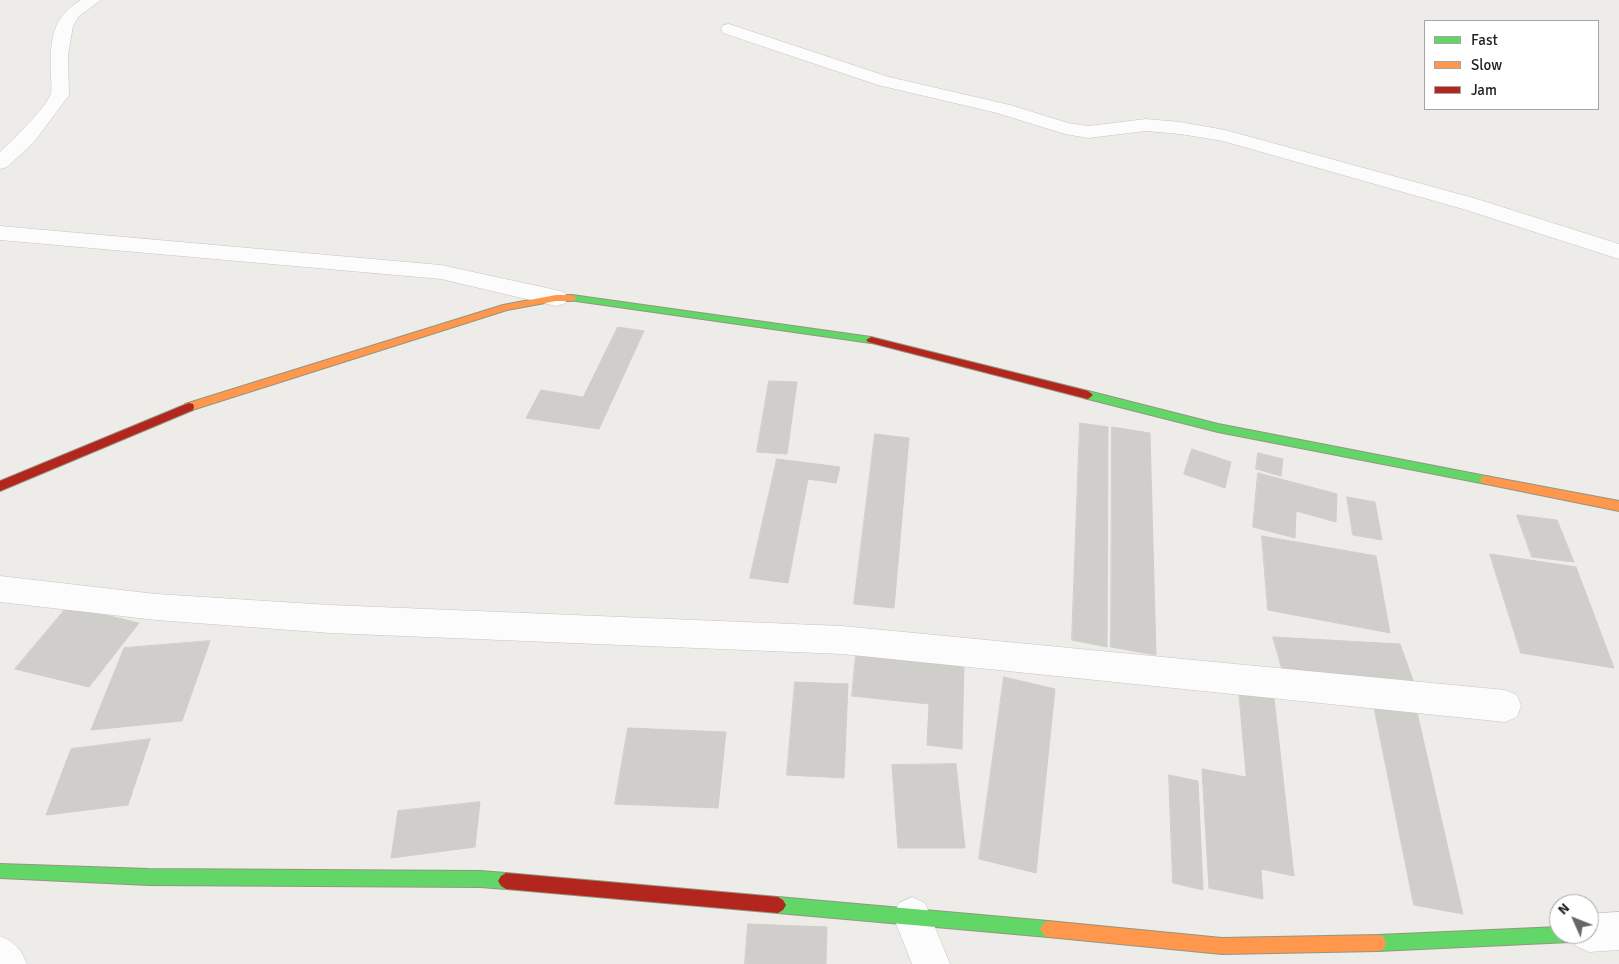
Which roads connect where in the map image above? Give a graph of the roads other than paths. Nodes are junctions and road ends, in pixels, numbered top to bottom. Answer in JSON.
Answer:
{"nodes":[{"id":1,"x":93,"y":0,"type":"edge"},
{"id":2,"x":729,"y":29,"type":"dead end"},
{"id":3,"x":0,"y":163,"type":"edge"},
{"id":4,"x":0,"y":233,"type":"edge"},
{"id":5,"x":1619,"y":252,"type":"edge"},
{"id":6,"x":556,"y":298,"type":"junction"},
{"id":7,"x":0,"y":486,"type":"edge"},
{"id":8,"x":1619,"y":506,"type":"edge"},
{"id":9,"x":0,"y":589,"type":"edge"},
{"id":10,"x":1505,"y":706,"type":"dead end"},
{"id":11,"x":0,"y":871,"type":"edge"},
{"id":12,"x":912,"y":916,"type":"junction"},
{"id":13,"x":1619,"y":932,"type":"edge"},
{"id":14,"x":1599,"y":933,"type":"edge"},
{"id":15,"x":1549,"y":935,"type":"edge"},
{"id":16,"x":1217,"y":955,"type":"edge"},
{"id":17,"x":0,"y":956,"type":"edge"},
{"id":18,"x":8,"y":964,"type":"edge"},
{"id":19,"x":932,"y":964,"type":"edge"}],
"edges":[{"from":1,"to":3,"type":"street"},
{"from":2,"to":5,"type":"street"},
{"from":4,"to":6,"type":"street"},
{"from":6,"to":7,"type":"street"},
{"from":6,"to":8,"type":"street"},
{"from":9,"to":10,"type":"street"},
{"from":11,"to":12,"type":"street"},
{"from":12,"to":16,"type":"street"},
{"from":12,"to":19,"type":"street"},
{"from":13,"to":14,"type":"street"},
{"from":15,"to":16,"type":"street"},
{"from":17,"to":18,"type":"street"}]}
